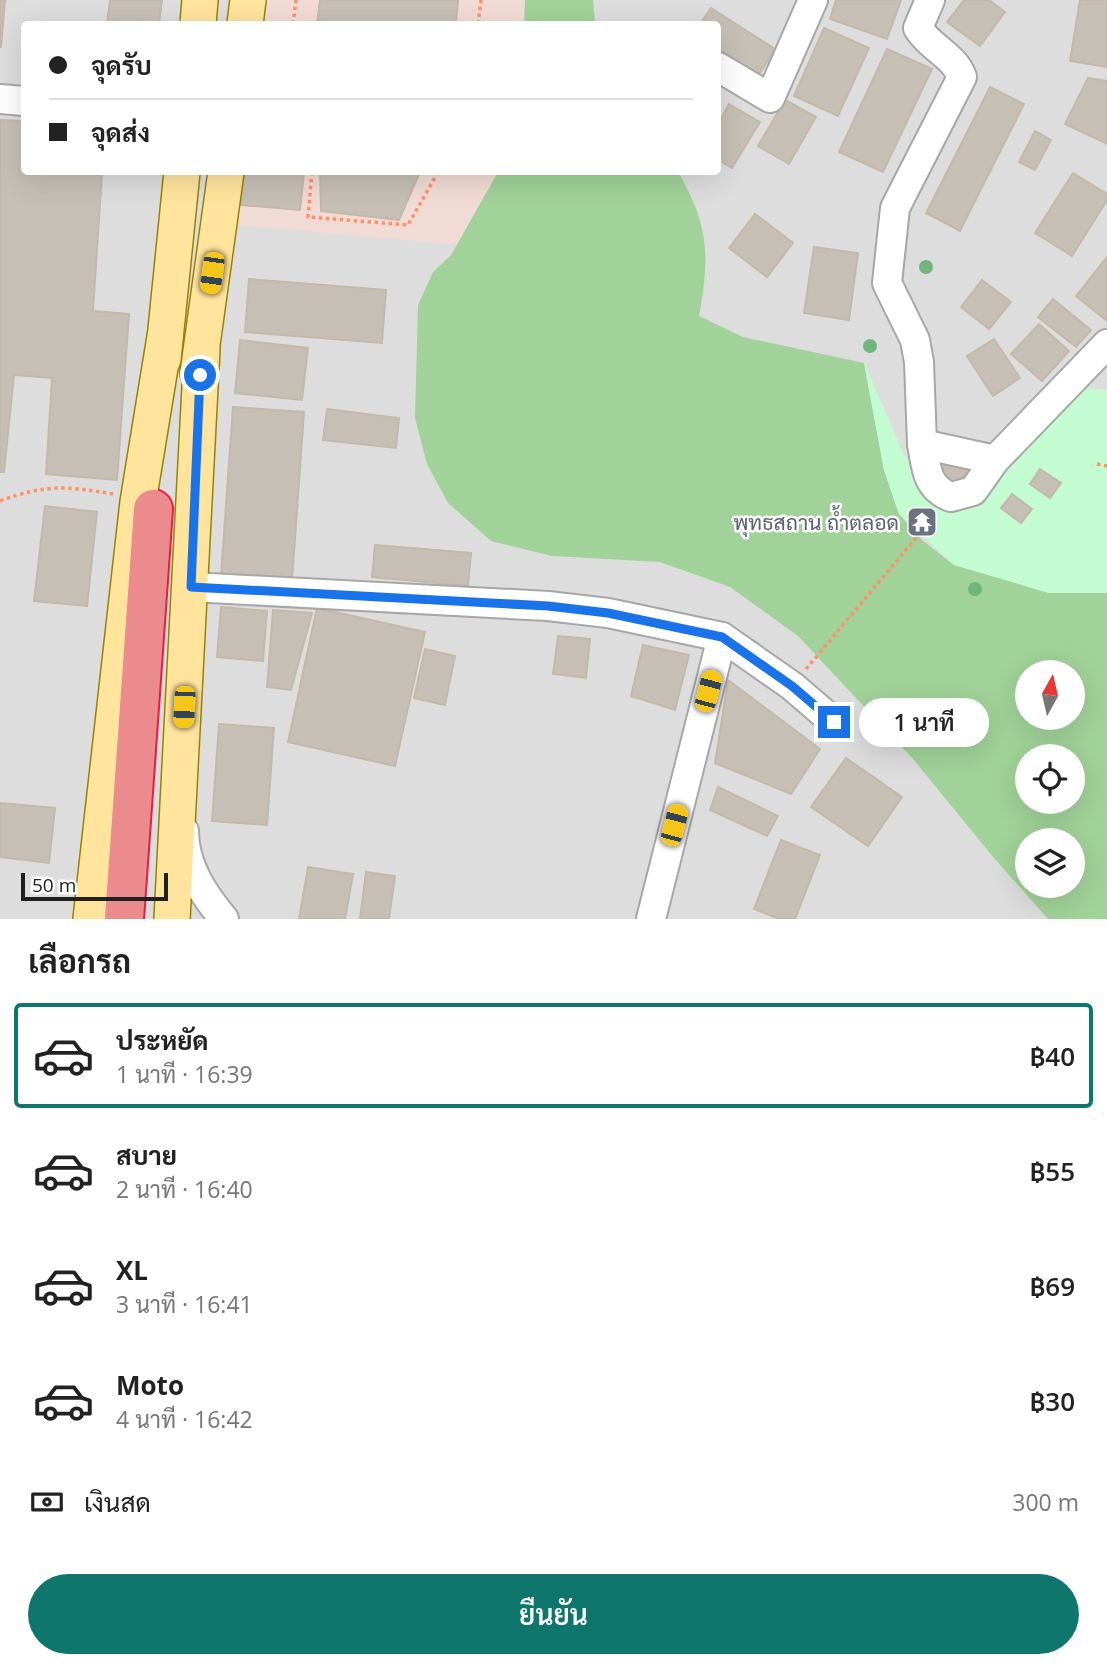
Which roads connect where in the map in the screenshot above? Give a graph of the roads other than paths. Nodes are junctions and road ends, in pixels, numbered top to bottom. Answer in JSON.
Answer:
{"nodes":[{"id":1,"x":200,"y":0,"type":"edge"},
{"id":2,"x":248,"y":0,"type":"edge"},
{"id":3,"x":813,"y":0,"type":"edge"},
{"id":4,"x":930,"y":0,"type":"edge"},
{"id":5,"x":198,"y":21,"type":"edge"},
{"id":6,"x":245,"y":21,"type":"edge"},
{"id":7,"x":721,"y":69,"type":"edge"},
{"id":8,"x":0,"y":99,"type":"edge"},
{"id":9,"x":21,"y":101,"type":"edge"},
{"id":10,"x":182,"y":175,"type":"edge"},
{"id":11,"x":226,"y":175,"type":"edge"},
{"id":12,"x":1107,"y":344,"type":"edge"},
{"id":13,"x":201,"y":349,"type":"junction"},
{"id":14,"x":922,"y":443,"type":"junction"},
{"id":15,"x":995,"y":460,"type":"junction"},
{"id":16,"x":155,"y":508,"type":"junction"},
{"id":17,"x":191,"y":587,"type":"junction"},
{"id":18,"x":722,"y":637,"type":"junction"},
{"id":19,"x":834,"y":722,"type":"dead end"},
{"id":20,"x":183,"y":731,"type":"junction"},
{"id":21,"x":87,"y":911,"type":"edge"},
{"id":22,"x":124,"y":919,"type":"edge"},
{"id":23,"x":147,"y":919,"type":"edge"},
{"id":24,"x":172,"y":919,"type":"edge"},
{"id":25,"x":225,"y":919,"type":"edge"},
{"id":26,"x":650,"y":919,"type":"edge"}],
"edges":[{"from":1,"to":5,"type":"main road"},
{"from":2,"to":6,"type":"main road"},
{"from":3,"to":7,"type":"street"},
{"from":4,"to":14,"type":"street"},
{"from":8,"to":9,"type":"street"},
{"from":10,"to":16,"type":"main road"},
{"from":11,"to":13,"type":"main road"},
{"from":12,"to":15,"type":"street"},
{"from":13,"to":16,"type":"main road"},
{"from":13,"to":17,"type":"main road"},
{"from":14,"to":15,"type":"street"},
{"from":14,"to":15,"type":"street"},
{"from":16,"to":21,"type":"main road"},
{"from":16,"to":22,"type":"highway"},
{"from":16,"to":23,"type":"highway"},
{"from":17,"to":18,"type":"street"},
{"from":17,"to":20,"type":"main road"},
{"from":18,"to":19,"type":"street"},
{"from":18,"to":26,"type":"street"},
{"from":20,"to":24,"type":"main road"},
{"from":20,"to":25,"type":"street"}]}
